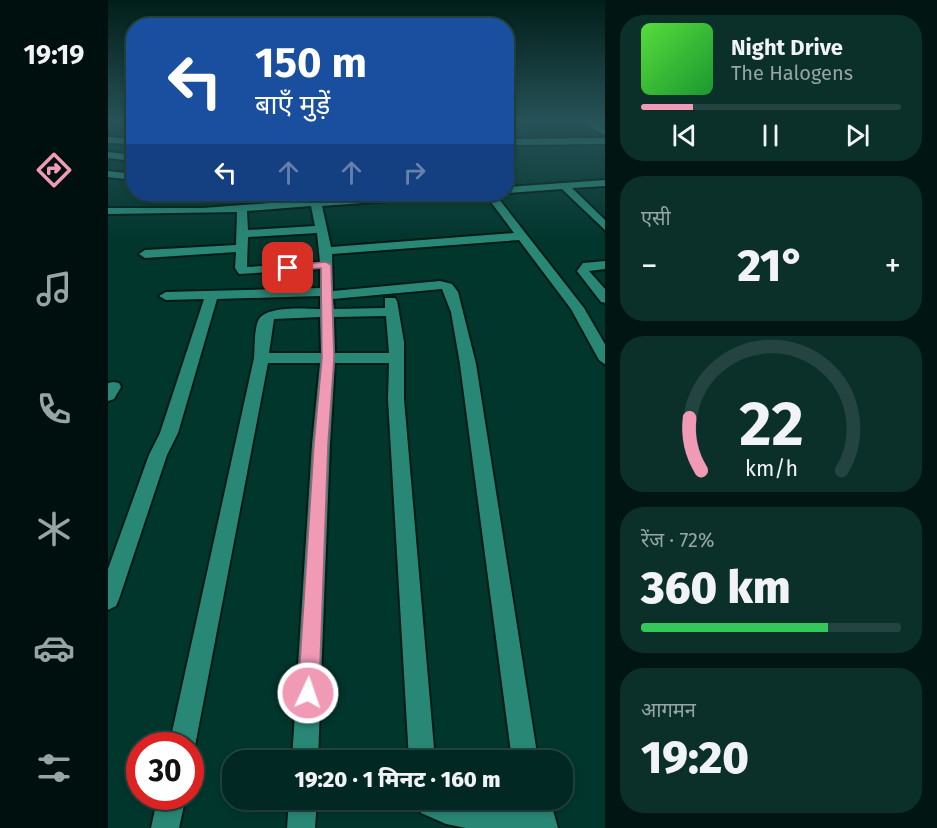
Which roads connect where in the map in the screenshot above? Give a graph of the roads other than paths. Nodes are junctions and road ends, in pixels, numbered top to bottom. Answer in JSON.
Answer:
{"nodes":[{"id":1,"x":108,"y":174,"type":"edge"},
{"id":2,"x":126,"y":176,"type":"edge"},
{"id":3,"x":605,"y":183,"type":"edge"},
{"id":4,"x":565,"y":187,"type":"junction"},
{"id":5,"x":514,"y":190,"type":"edge"},
{"id":6,"x":293,"y":201,"type":"edge"},
{"id":7,"x":316,"y":201,"type":"edge"},
{"id":8,"x":496,"y":201,"type":"edge"},
{"id":9,"x":242,"y":208,"type":"junction"},
{"id":10,"x":108,"y":212,"type":"edge"},
{"id":11,"x":605,"y":227,"type":"edge"},
{"id":12,"x":321,"y":229,"type":"junction"},
{"id":13,"x":242,"y":234,"type":"junction"},
{"id":14,"x":524,"y":236,"type":"junction"},
{"id":15,"x":242,"y":248,"type":"junction"},
{"id":16,"x":145,"y":254,"type":"dead end"},
{"id":17,"x":326,"y":258,"type":"junction"},
{"id":18,"x":605,"y":265,"type":"edge"},
{"id":19,"x":388,"y":290,"type":"junction"},
{"id":20,"x":166,"y":296,"type":"dead end"},
{"id":21,"x":211,"y":296,"type":"junction"},
{"id":22,"x":605,"y":298,"type":"edge"},
{"id":23,"x":326,"y":301,"type":"junction"},
{"id":24,"x":392,"y":312,"type":"junction"},
{"id":25,"x":261,"y":358,"type":"junction"},
{"id":26,"x":328,"y":358,"type":"junction"},
{"id":27,"x":397,"y":358,"type":"junction"},
{"id":28,"x":605,"y":358,"type":"edge"},
{"id":29,"x":108,"y":599,"type":"edge"},
{"id":30,"x":185,"y":732,"type":"edge"},
{"id":31,"x":306,"y":750,"type":"edge"},
{"id":32,"x":421,"y":750,"type":"edge"},
{"id":33,"x":524,"y":750,"type":"edge"},
{"id":34,"x":169,"y":810,"type":"edge"},
{"id":35,"x":302,"y":810,"type":"edge"},
{"id":36,"x":446,"y":810,"type":"edge"},
{"id":37,"x":539,"y":810,"type":"edge"},
{"id":38,"x":165,"y":828,"type":"edge"},
{"id":39,"x":301,"y":828,"type":"edge"},
{"id":40,"x":538,"y":828,"type":"edge"},
{"id":41,"x":544,"y":828,"type":"edge"}],
"edges":[{"from":1,"to":2,"type":"street"},
{"from":3,"to":4,"type":"street"},
{"from":4,"to":5,"type":"street"},
{"from":4,"to":11,"type":"street"},
{"from":6,"to":9,"type":"street"},
{"from":7,"to":12,"type":"street"},
{"from":8,"to":14,"type":"street"},
{"from":9,"to":10,"type":"street"},
{"from":9,"to":13,"type":"street"},
{"from":12,"to":13,"type":"street"},
{"from":12,"to":17,"type":"street"},
{"from":13,"to":15,"type":"street"},
{"from":14,"to":17,"type":"street"},
{"from":14,"to":28,"type":"street"},
{"from":15,"to":16,"type":"street"},
{"from":15,"to":17,"type":"street"},
{"from":17,"to":23,"type":"street"},
{"from":18,"to":22,"type":"street"},
{"from":19,"to":23,"type":"street"},
{"from":19,"to":24,"type":"street"},
{"from":19,"to":33,"type":"street"},
{"from":20,"to":21,"type":"street"},
{"from":21,"to":23,"type":"street"},
{"from":21,"to":29,"type":"street"},
{"from":23,"to":24,"type":"street"},
{"from":23,"to":25,"type":"street"},
{"from":23,"to":26,"type":"street"},
{"from":24,"to":27,"type":"street"},
{"from":25,"to":26,"type":"street"},
{"from":25,"to":30,"type":"street"},
{"from":26,"to":27,"type":"street"},
{"from":26,"to":31,"type":"street"},
{"from":27,"to":32,"type":"street"},
{"from":34,"to":38,"type":"street"},
{"from":35,"to":39,"type":"street"},
{"from":36,"to":40,"type":"street"},
{"from":37,"to":41,"type":"street"}]}
